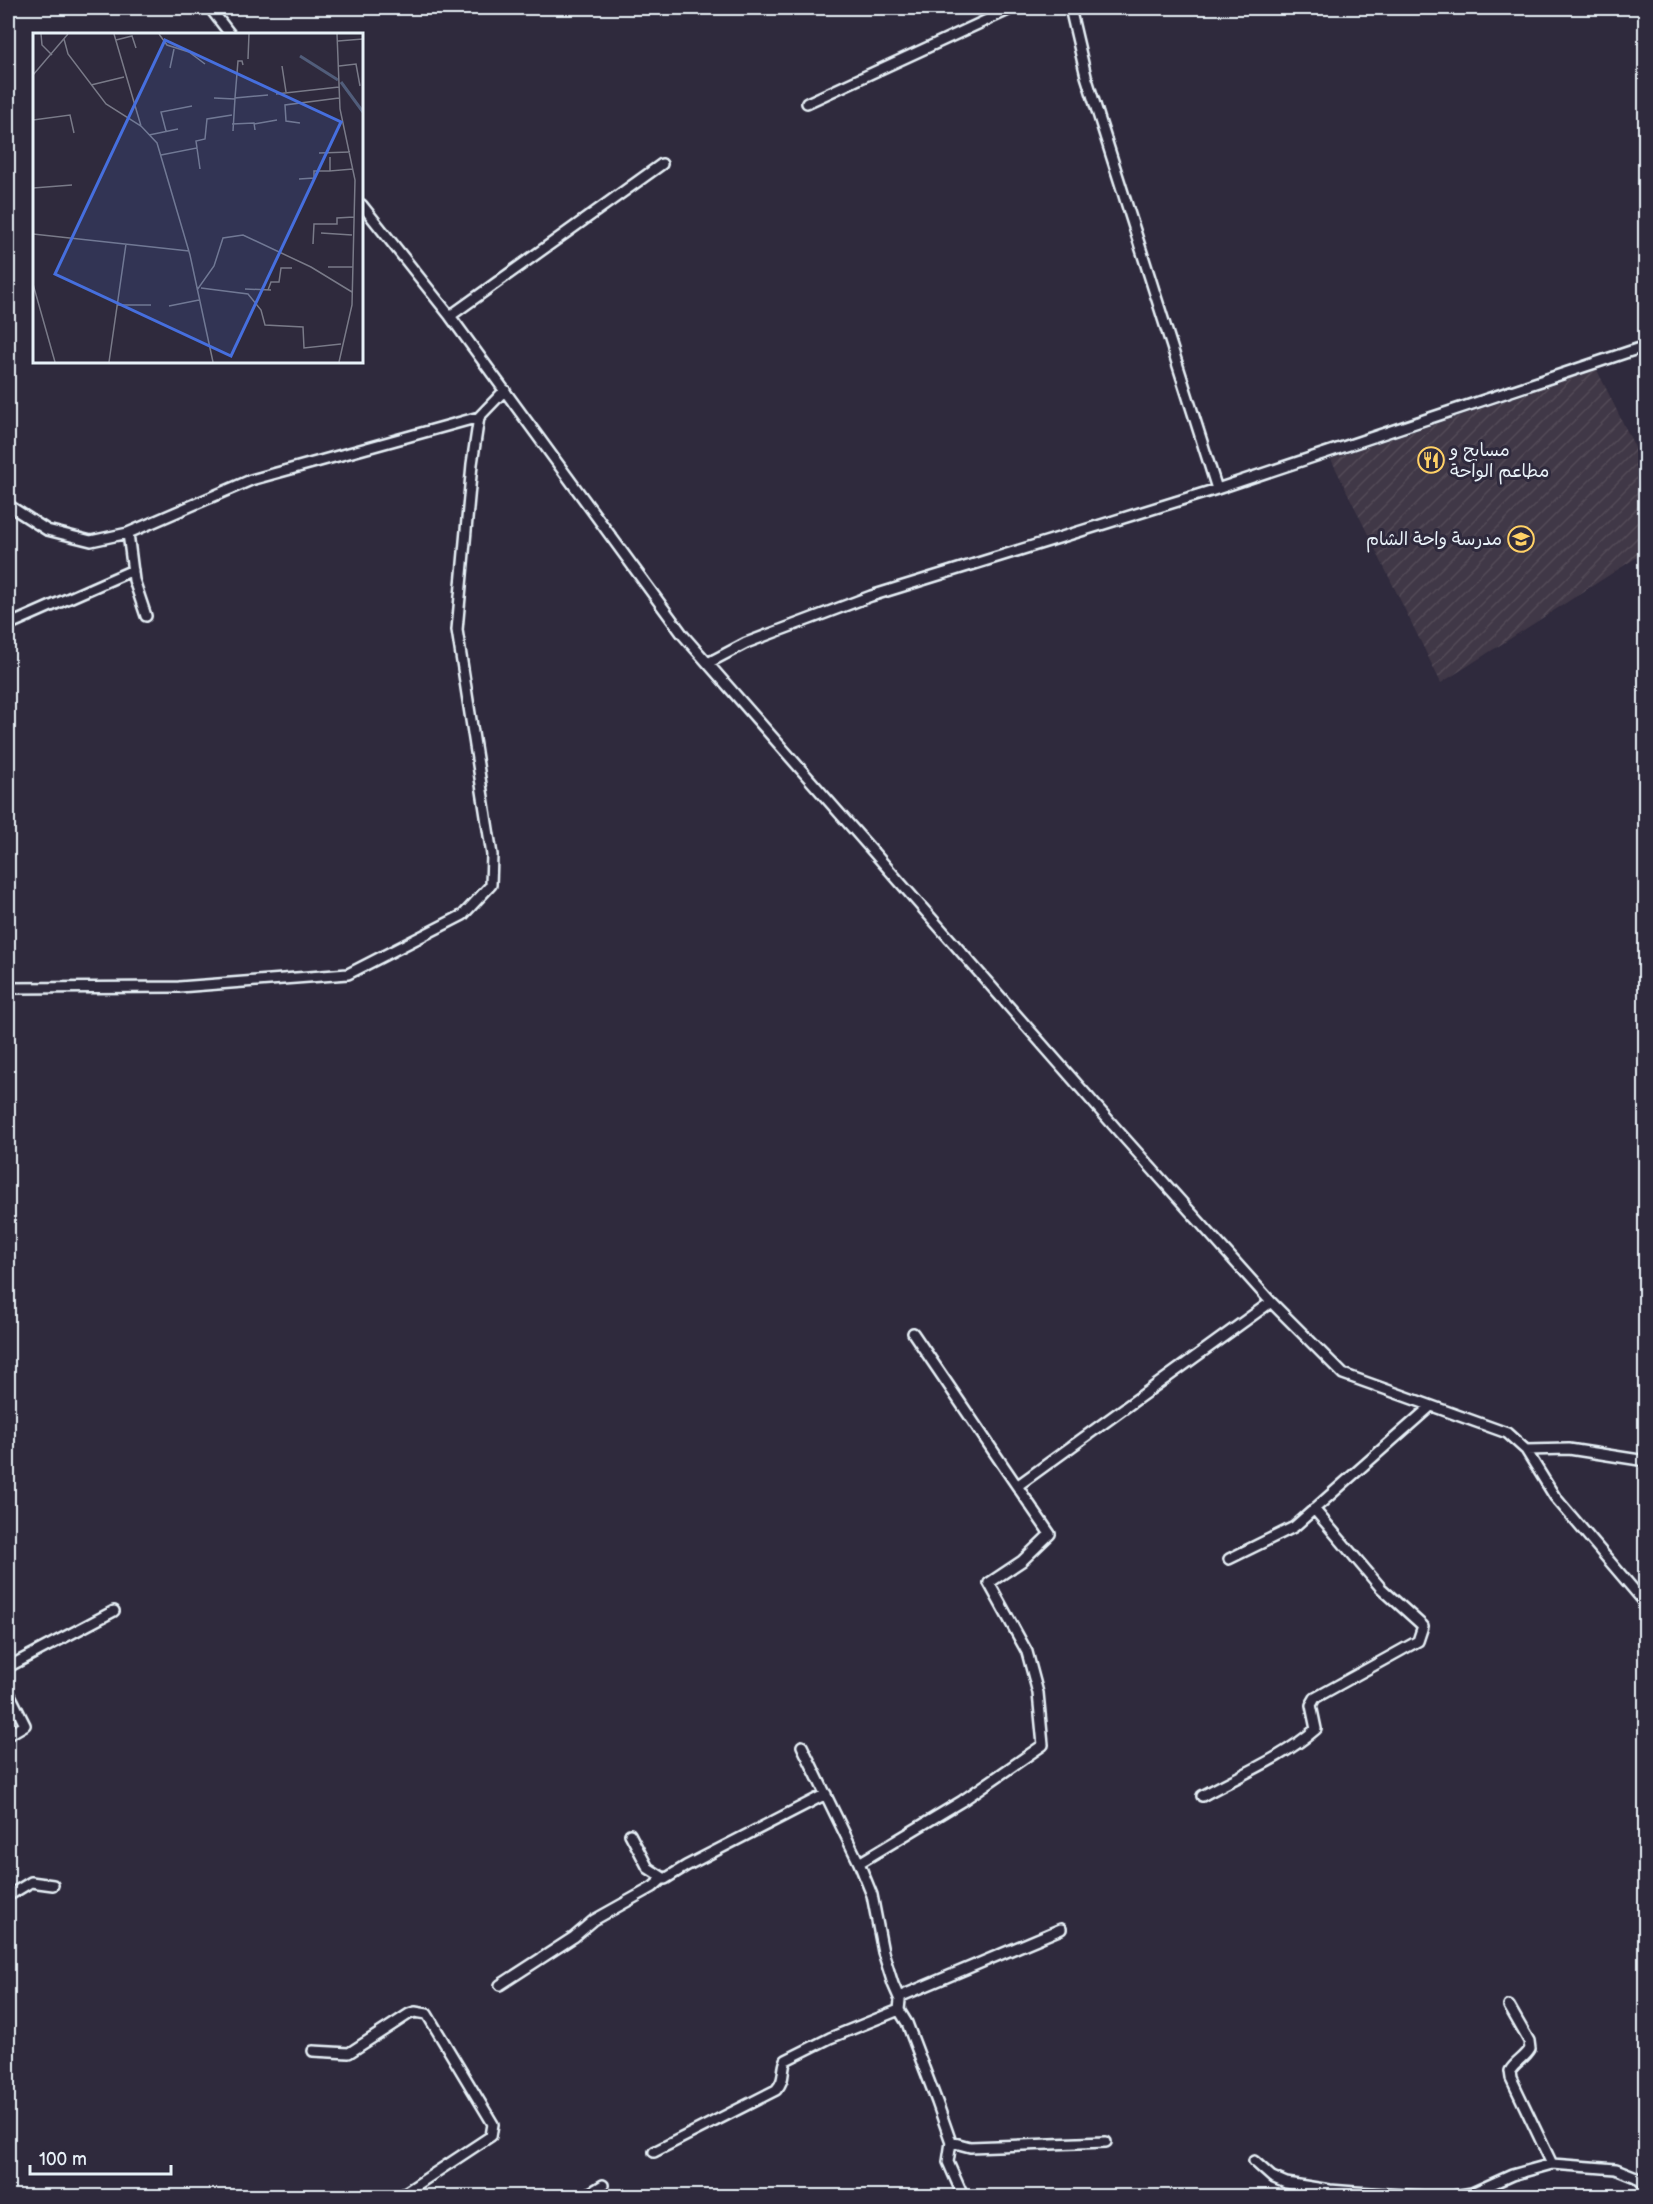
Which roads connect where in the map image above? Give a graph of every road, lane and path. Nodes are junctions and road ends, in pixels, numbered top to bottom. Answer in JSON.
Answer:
{"nodes":[{"id":1,"x":210,"y":8,"type":"edge"},
{"id":2,"x":1013,"y":8,"type":"edge"},
{"id":3,"x":1070,"y":8,"type":"edge"},
{"id":4,"x":229,"y":33,"type":"edge"},
{"id":5,"x":807,"y":103,"type":"dead end"},
{"id":6,"x":662,"y":164,"type":"dead end"},
{"id":7,"x":363,"y":206,"type":"edge"},
{"id":8,"x":450,"y":315,"type":"junction"},
{"id":9,"x":1646,"y":346,"type":"edge"},
{"id":10,"x":505,"y":390,"type":"junction"},
{"id":11,"x":479,"y":417,"type":"junction"},
{"id":12,"x":1217,"y":489,"type":"junction"},
{"id":13,"x":8,"y":505,"type":"edge"},
{"id":14,"x":128,"y":533,"type":"junction"},
{"id":15,"x":133,"y":570,"type":"junction"},
{"id":16,"x":146,"y":616,"type":"dead end"},
{"id":17,"x":8,"y":625,"type":"edge"},
{"id":18,"x":708,"y":663,"type":"junction"},
{"id":19,"x":8,"y":988,"type":"edge"},
{"id":20,"x":1271,"y":1302,"type":"junction"},
{"id":21,"x":913,"y":1333,"type":"dead end"},
{"id":22,"x":1431,"y":1406,"type":"junction"},
{"id":23,"x":1526,"y":1450,"type":"junction"},
{"id":24,"x":1646,"y":1461,"type":"edge"},
{"id":25,"x":1017,"y":1486,"type":"junction"},
{"id":26,"x":1314,"y":1509,"type":"junction"},
{"id":27,"x":1229,"y":1559,"type":"dead end"},
{"id":28,"x":1646,"y":1604,"type":"edge"},
{"id":29,"x":114,"y":1611,"type":"dead end"},
{"id":30,"x":8,"y":1667,"type":"edge"},
{"id":31,"x":8,"y":1691,"type":"edge"},
{"id":32,"x":8,"y":1735,"type":"edge"},
{"id":33,"x":802,"y":1746,"type":"dead end"},
{"id":34,"x":826,"y":1794,"type":"junction"},
{"id":35,"x":1202,"y":1796,"type":"dead end"},
{"id":36,"x":630,"y":1834,"type":"dead end"},
{"id":37,"x":859,"y":1863,"type":"junction"},
{"id":38,"x":663,"y":1878,"type":"junction"},
{"id":39,"x":53,"y":1885,"type":"dead end"},
{"id":40,"x":8,"y":1896,"type":"edge"},
{"id":41,"x":1061,"y":1929,"type":"dead end"},
{"id":42,"x":500,"y":1986,"type":"dead end"},
{"id":43,"x":899,"y":1997,"type":"junction"},
{"id":44,"x":1509,"y":2006,"type":"dead end"},
{"id":45,"x":899,"y":2010,"type":"junction"},
{"id":46,"x":312,"y":2051,"type":"dead end"},
{"id":47,"x":951,"y":2142,"type":"junction"},
{"id":48,"x":1106,"y":2142,"type":"dead end"},
{"id":49,"x":654,"y":2152,"type":"dead end"},
{"id":50,"x":1254,"y":2161,"type":"dead end"},
{"id":51,"x":1552,"y":2164,"type":"junction"},
{"id":52,"x":603,"y":2185,"type":"dead end"},
{"id":53,"x":1646,"y":2186,"type":"edge"},
{"id":54,"x":400,"y":2196,"type":"edge"},
{"id":55,"x":585,"y":2196,"type":"edge"},
{"id":56,"x":963,"y":2196,"type":"edge"}],
"edges":[{"from":1,"to":4,"type":"street"},
{"from":2,"to":5,"type":"street"},
{"from":3,"to":12,"type":"street"},
{"from":6,"to":8,"type":"street"},
{"from":7,"to":8,"type":"street"},
{"from":8,"to":10,"type":"street"},
{"from":9,"to":12,"type":"street"},
{"from":10,"to":11,"type":"street"},
{"from":10,"to":18,"type":"street"},
{"from":11,"to":14,"type":"street"},
{"from":11,"to":19,"type":"street"},
{"from":12,"to":18,"type":"street"},
{"from":13,"to":14,"type":"street"},
{"from":14,"to":15,"type":"street"},
{"from":15,"to":16,"type":"street"},
{"from":15,"to":17,"type":"street"},
{"from":18,"to":20,"type":"street"},
{"from":20,"to":22,"type":"street"},
{"from":20,"to":25,"type":"street"},
{"from":21,"to":25,"type":"street"},
{"from":22,"to":23,"type":"street"},
{"from":22,"to":26,"type":"street"},
{"from":23,"to":24,"type":"street"},
{"from":23,"to":28,"type":"street"},
{"from":25,"to":37,"type":"street"},
{"from":26,"to":27,"type":"street"},
{"from":26,"to":35,"type":"street"},
{"from":29,"to":30,"type":"street"},
{"from":31,"to":32,"type":"street"},
{"from":33,"to":34,"type":"street"},
{"from":34,"to":37,"type":"street"},
{"from":34,"to":38,"type":"street"},
{"from":36,"to":38,"type":"street"},
{"from":37,"to":43,"type":"street"},
{"from":38,"to":42,"type":"street"},
{"from":39,"to":40,"type":"street"},
{"from":41,"to":43,"type":"street"},
{"from":43,"to":45,"type":"street"},
{"from":44,"to":51,"type":"street"},
{"from":45,"to":47,"type":"street"},
{"from":45,"to":49,"type":"street"},
{"from":46,"to":54,"type":"street"},
{"from":47,"to":48,"type":"street"},
{"from":47,"to":56,"type":"street"},
{"from":50,"to":51,"type":"street"},
{"from":51,"to":53,"type":"street"},
{"from":52,"to":55,"type":"street"}]}
